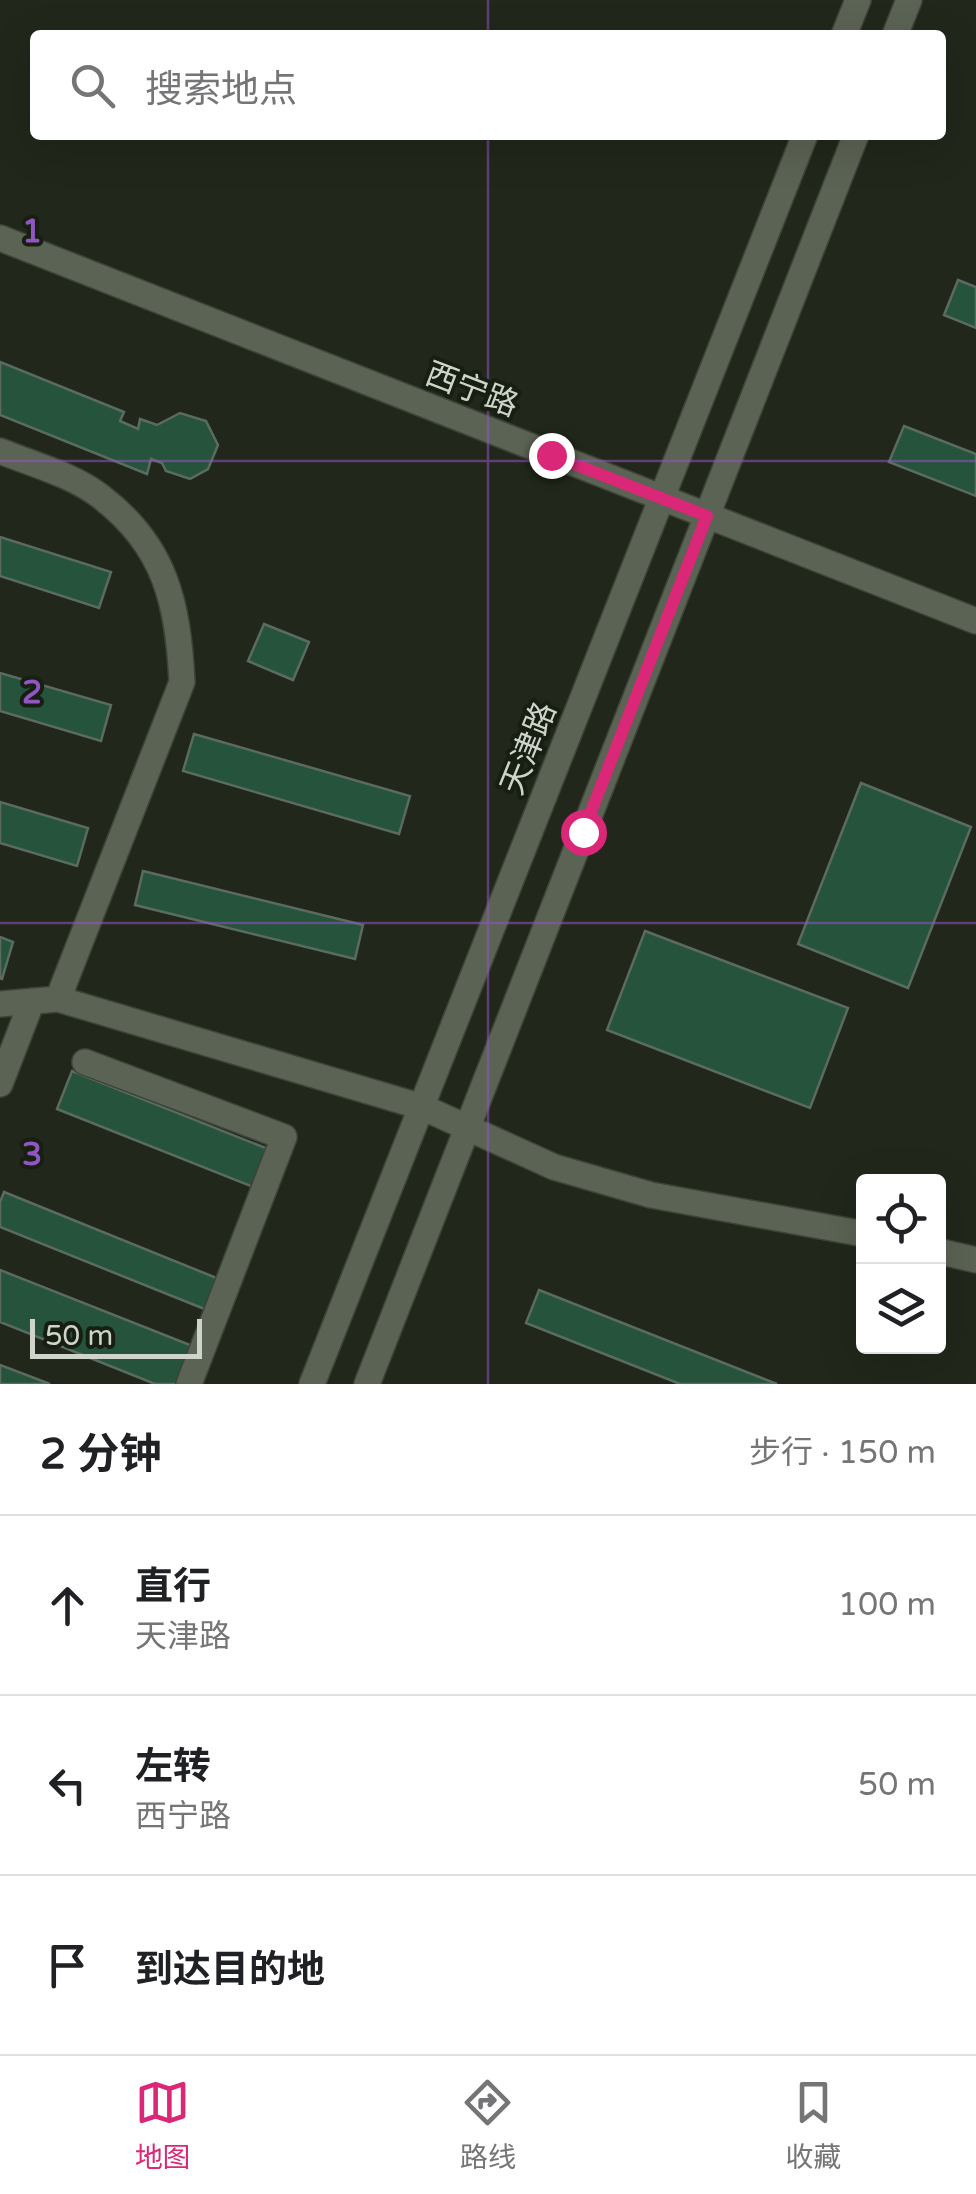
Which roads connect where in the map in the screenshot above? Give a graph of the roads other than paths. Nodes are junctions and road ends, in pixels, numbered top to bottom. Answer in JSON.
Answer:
{"nodes":[{"id":1,"x":858,"y":0,"type":"edge"},
{"id":2,"x":909,"y":0,"type":"edge"},
{"id":3,"x":846,"y":30,"type":"edge"},
{"id":4,"x":897,"y":30,"type":"edge"},
{"id":5,"x":803,"y":140,"type":"edge"},
{"id":6,"x":854,"y":140,"type":"edge"},
{"id":7,"x":0,"y":238,"type":"edge"},
{"id":8,"x":0,"y":451,"type":"edge"},
{"id":9,"x":662,"y":498,"type":"junction"},
{"id":10,"x":707,"y":516,"type":"junction"},
{"id":11,"x":976,"y":621,"type":"edge"},
{"id":12,"x":45,"y":1000,"type":"junction"},
{"id":13,"x":0,"y":1004,"type":"edge"},
{"id":14,"x":85,"y":1062,"type":"dead end"},
{"id":15,"x":0,"y":1084,"type":"edge"},
{"id":16,"x":422,"y":1107,"type":"junction"},
{"id":17,"x":467,"y":1130,"type":"junction"},
{"id":18,"x":856,"y":1233,"type":"edge"},
{"id":19,"x":946,"y":1253,"type":"edge"},
{"id":20,"x":976,"y":1260,"type":"edge"},
{"id":21,"x":189,"y":1384,"type":"edge"},
{"id":22,"x":312,"y":1384,"type":"edge"},
{"id":23,"x":368,"y":1384,"type":"edge"}],
"edges":[{"from":1,"to":3,"type":"street"},
{"from":2,"to":4,"type":"street"},
{"from":5,"to":9,"type":"street","name":"天津路"},
{"from":6,"to":10,"type":"street"},
{"from":7,"to":9,"type":"street","name":"西宁路"},
{"from":8,"to":12,"type":"street"},
{"from":9,"to":10,"type":"street","name":"西宁路"},
{"from":9,"to":16,"type":"street","name":"天津路"},
{"from":10,"to":11,"type":"street","name":"西宁路"},
{"from":10,"to":17,"type":"street"},
{"from":12,"to":13,"type":"street"},
{"from":12,"to":15,"type":"street"},
{"from":12,"to":16,"type":"street"},
{"from":14,"to":21,"type":"street"},
{"from":16,"to":17,"type":"street"},
{"from":16,"to":22,"type":"street","name":"天津路"},
{"from":17,"to":18,"type":"street"},
{"from":17,"to":23,"type":"street"},
{"from":19,"to":20,"type":"street"}]}
